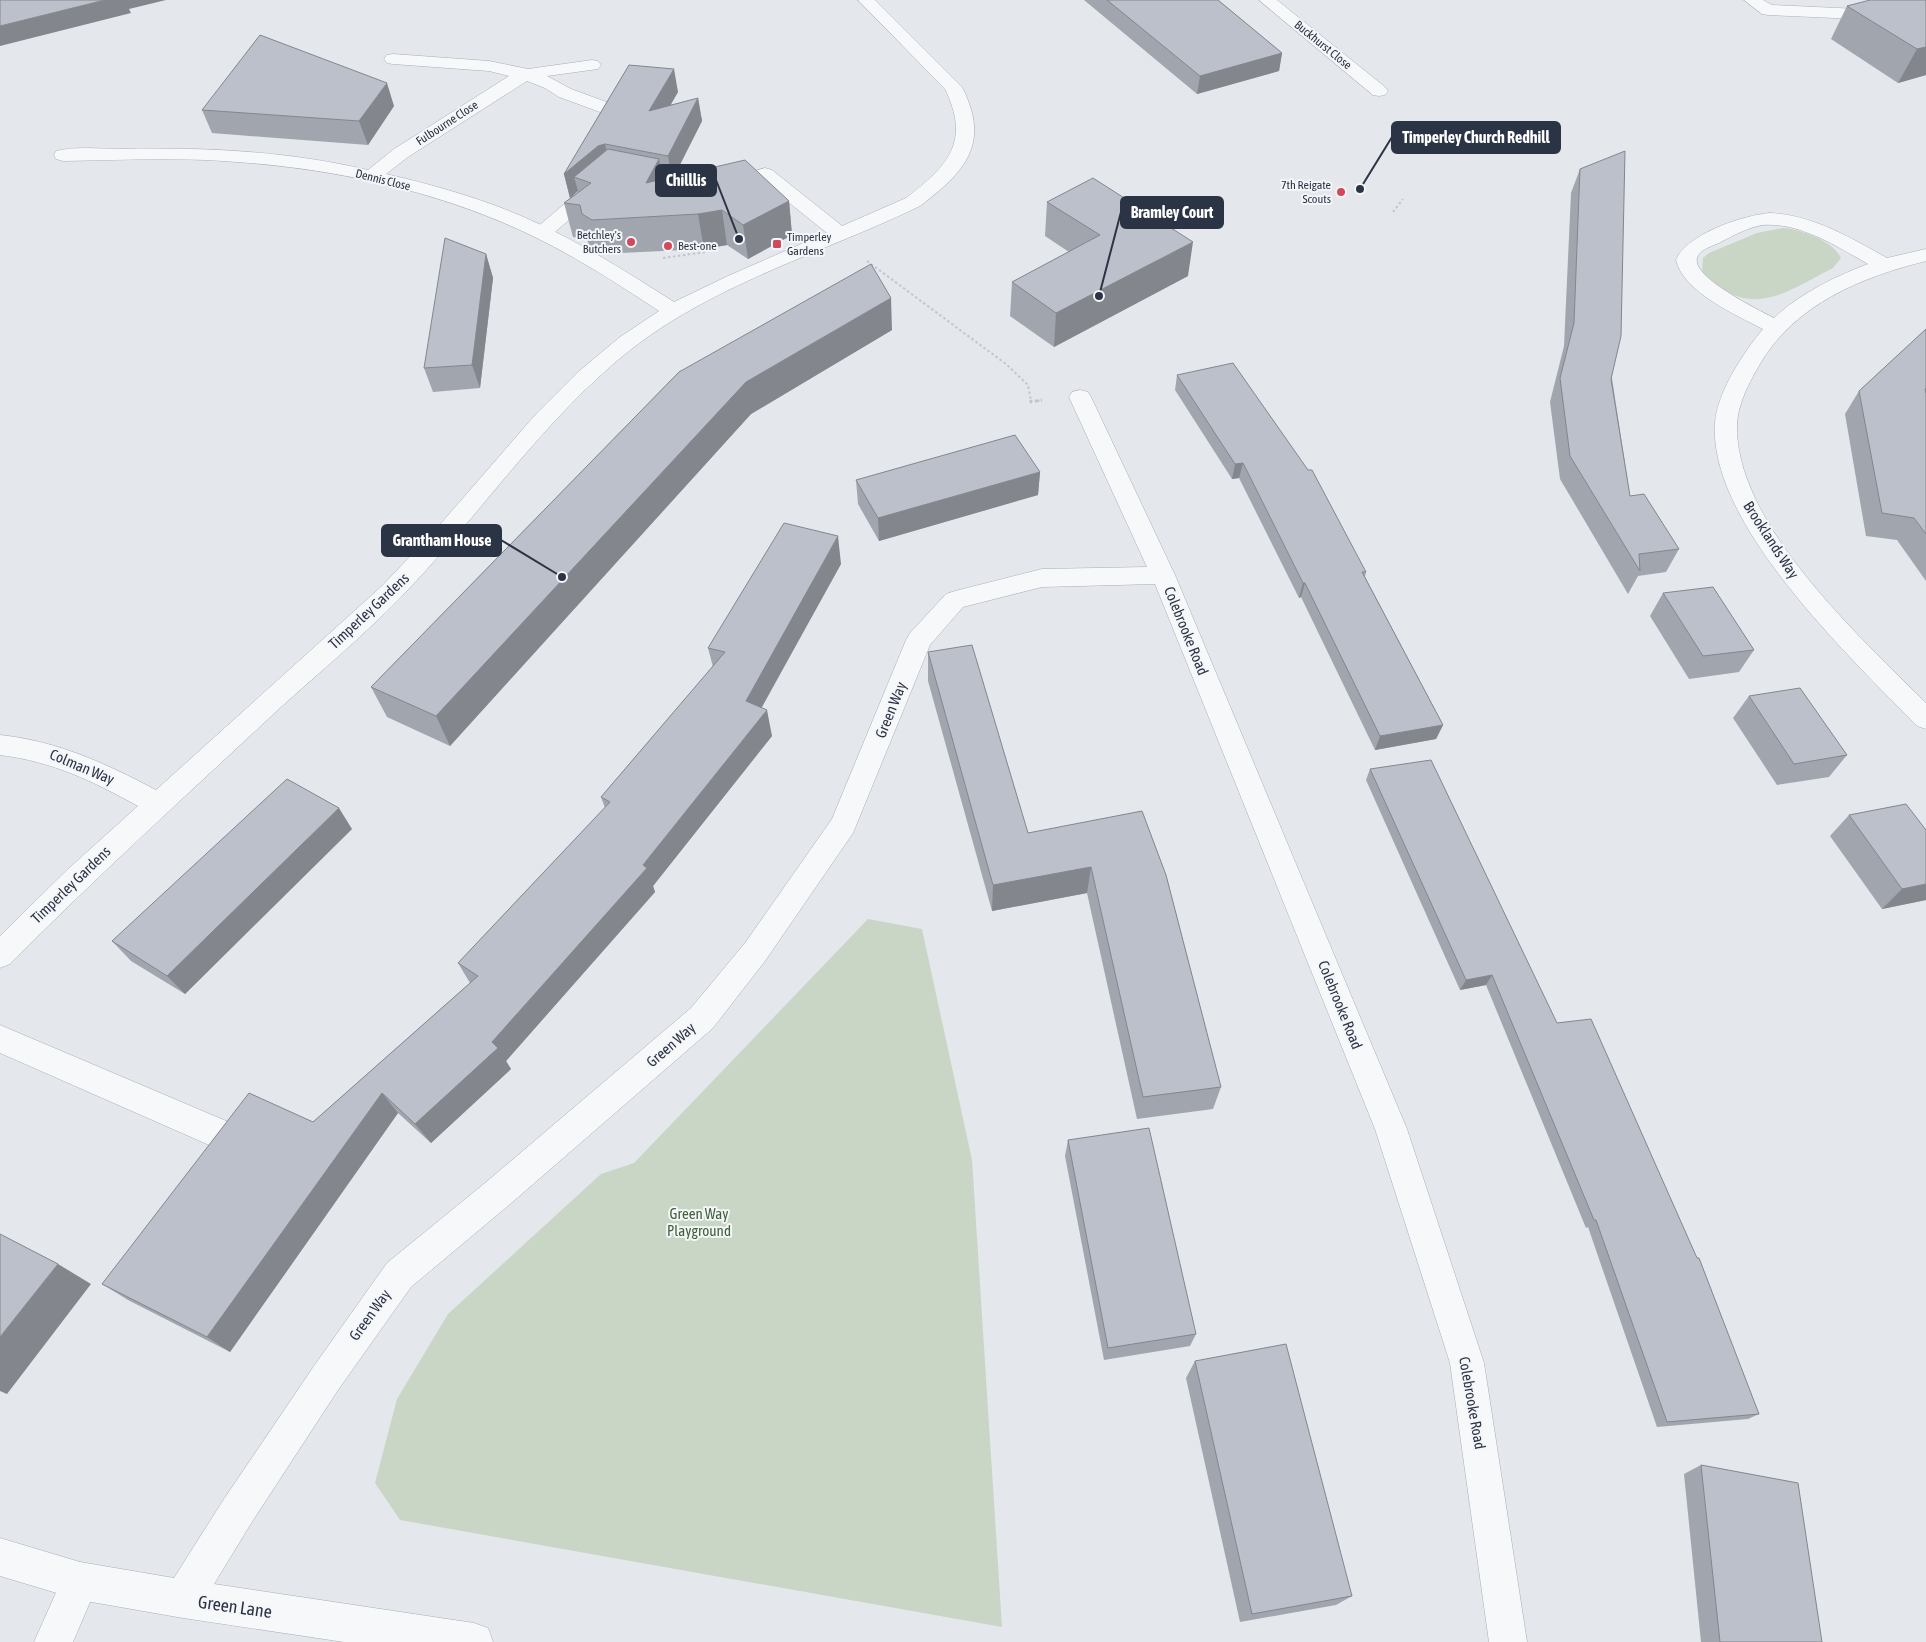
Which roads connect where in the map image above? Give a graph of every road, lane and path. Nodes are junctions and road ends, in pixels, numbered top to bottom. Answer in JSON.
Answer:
{"nodes":[{"id":1,"x":866,"y":0,"type":"edge"},
{"id":2,"x":1267,"y":0,"type":"edge"},
{"id":3,"x":1752,"y":0,"type":"edge"},
{"id":4,"x":1926,"y":7,"type":"edge"},
{"id":5,"x":393,"y":59,"type":"dead end"},
{"id":6,"x":592,"y":65,"type":"dead end"},
{"id":7,"x":526,"y":74,"type":"junction"},
{"id":8,"x":1379,"y":91,"type":"dead end"},
{"id":9,"x":606,"y":108,"type":"edge"},
{"id":10,"x":64,"y":155,"type":"dead end"},
{"id":11,"x":611,"y":175,"type":"edge"},
{"id":12,"x":372,"y":176,"type":"junction"},
{"id":13,"x":710,"y":187,"type":"edge"},
{"id":14,"x":1403,"y":199,"type":"dead end"},
{"id":15,"x":1392,"y":212,"type":"dead end"},
{"id":16,"x":542,"y":233,"type":"junction"},
{"id":17,"x":835,"y":235,"type":"junction"},
{"id":18,"x":1926,"y":255,"type":"edge"},
{"id":19,"x":1884,"y":265,"type":"junction"},
{"id":20,"x":674,"y":310,"type":"junction"},
{"id":21,"x":1776,"y":327,"type":"junction"},
{"id":22,"x":1080,"y":397,"type":"joint"},
{"id":23,"x":1163,"y":575,"type":"junction"},
{"id":24,"x":1926,"y":719,"type":"edge"},
{"id":25,"x":0,"y":745,"type":"edge"},
{"id":26,"x":158,"y":804,"type":"junction"},
{"id":27,"x":0,"y":955,"type":"edge"},
{"id":28,"x":0,"y":1039,"type":"edge"},
{"id":29,"x":227,"y":1137,"type":"edge"},
{"id":30,"x":0,"y":1558,"type":"edge"},
{"id":31,"x":80,"y":1581,"type":"junction"},
{"id":32,"x":184,"y":1599,"type":"junction"},
{"id":33,"x":53,"y":1642,"type":"edge"},
{"id":34,"x":474,"y":1642,"type":"edge"},
{"id":35,"x":1508,"y":1642,"type":"edge"}],
"edges":[{"from":1,"to":17,"type":"street","name":"Timperley Gardens"},
{"from":2,"to":8,"type":"street","name":"Buckhurst Close"},
{"from":3,"to":4,"type":"street"},
{"from":5,"to":7,"type":"street"},
{"from":6,"to":7,"type":"street"},
{"from":7,"to":9,"type":"street"},
{"from":7,"to":12,"type":"street","name":"Fulbourne Close"},
{"from":10,"to":12,"type":"street","name":"Dennis Close"},
{"from":11,"to":16,"type":"street"},
{"from":12,"to":16,"type":"street","name":"Dennis Close"},
{"from":13,"to":17,"type":"street"},
{"from":14,"to":15,"type":"path"},
{"from":16,"to":20,"type":"street","name":"Dennis Close"},
{"from":17,"to":20,"type":"street","name":"Timperley Gardens"},
{"from":17,"to":22,"type":"path"},
{"from":18,"to":19,"type":"street","name":"Brooklands Way"},
{"from":19,"to":21,"type":"street","name":"Brooklands Way"},
{"from":19,"to":21,"type":"street"},
{"from":20,"to":26,"type":"street","name":"Timperley Gardens"},
{"from":21,"to":24,"type":"street","name":"Brooklands Way"},
{"from":22,"to":23,"type":"street","name":"Colebrooke Road"},
{"from":23,"to":32,"type":"street","name":"Green Way"},
{"from":23,"to":35,"type":"street","name":"Colebrooke Road"},
{"from":25,"to":26,"type":"street","name":"Colman Way"},
{"from":26,"to":27,"type":"street","name":"Timperley Gardens"},
{"from":28,"to":29,"type":"street"},
{"from":30,"to":31,"type":"street","name":"Green Lane"},
{"from":31,"to":32,"type":"street","name":"Green Lane"},
{"from":31,"to":33,"type":"street"},
{"from":32,"to":34,"type":"street","name":"Green Lane"}]}
